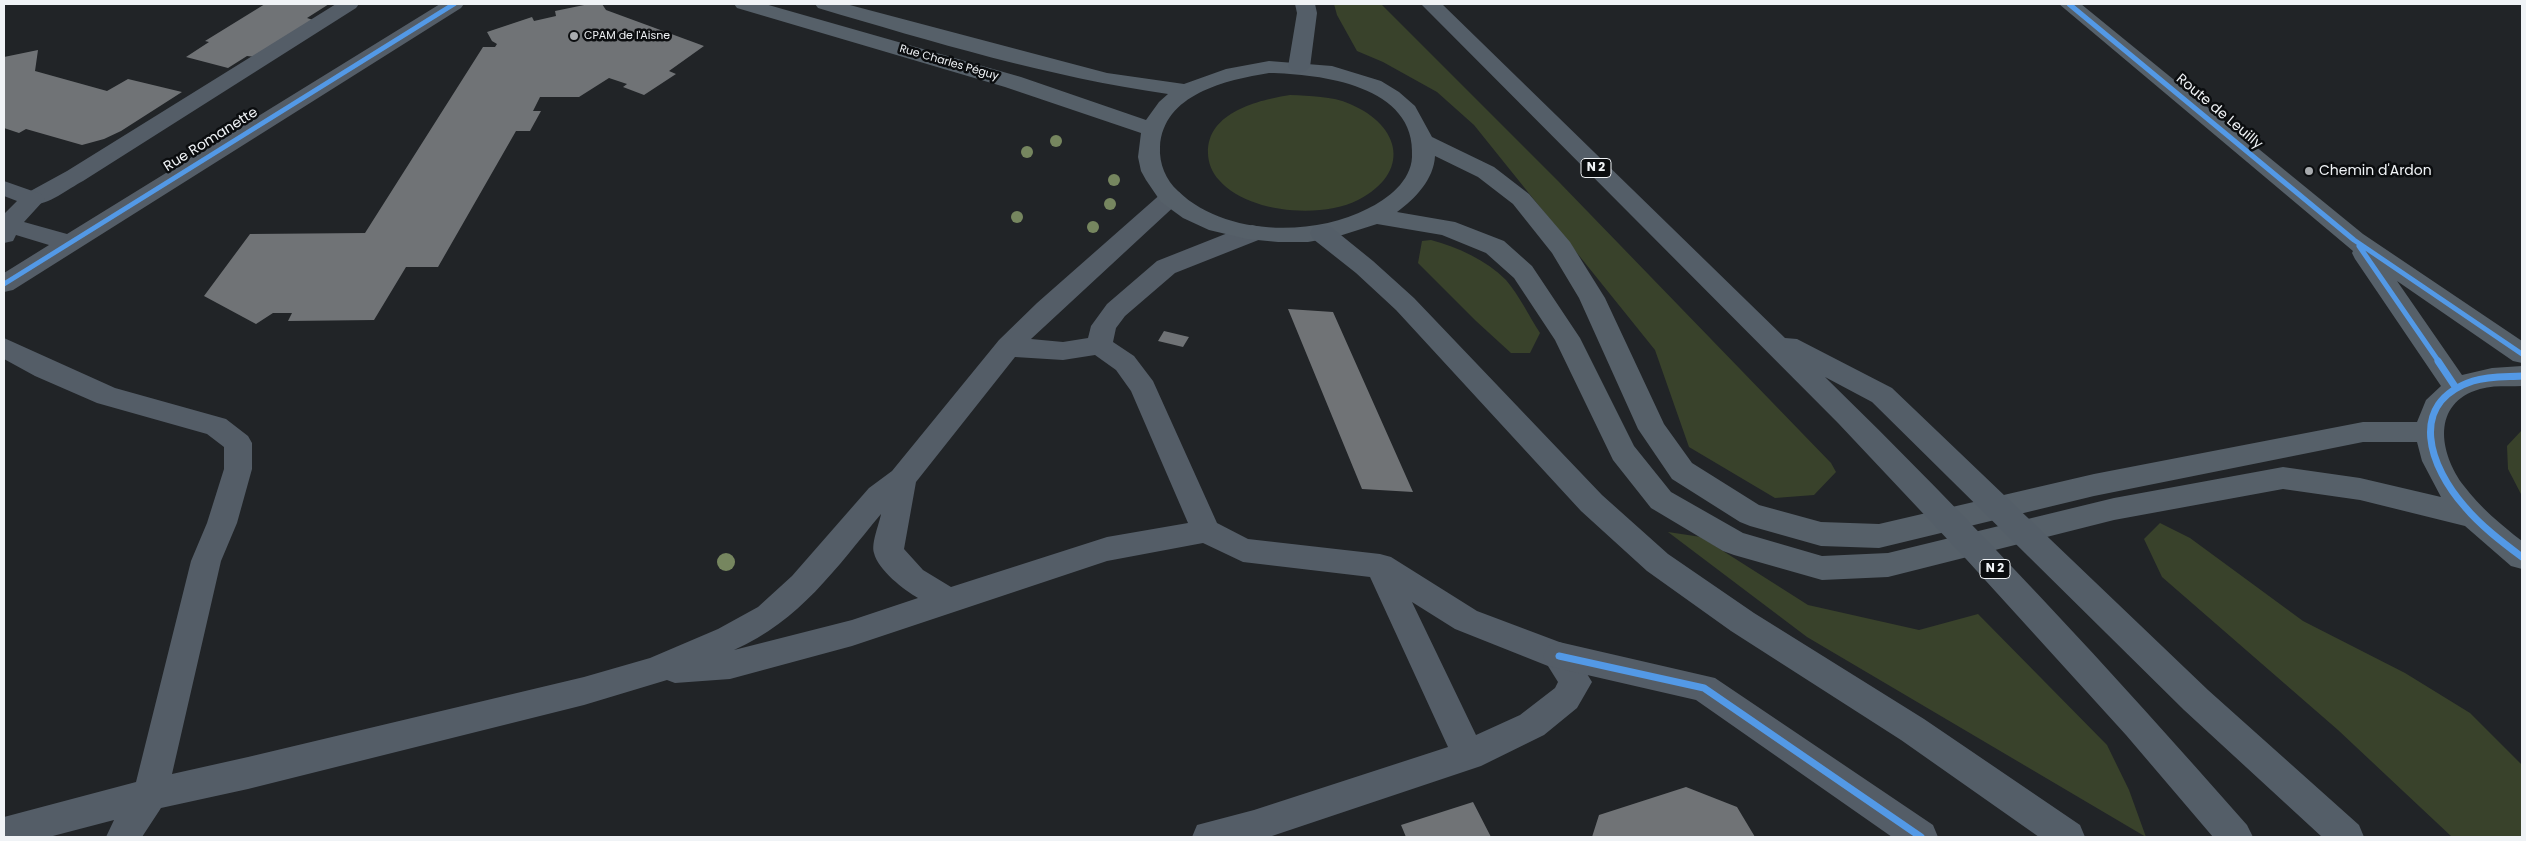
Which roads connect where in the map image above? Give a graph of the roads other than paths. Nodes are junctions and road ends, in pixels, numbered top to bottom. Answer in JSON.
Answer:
{"nodes":[{"id":1,"x":349,"y":4,"type":"edge"},
{"id":2,"x":454,"y":4,"type":"edge"},
{"id":3,"x":744,"y":4,"type":"edge"},
{"id":4,"x":825,"y":4,"type":"edge"},
{"id":5,"x":1305,"y":4,"type":"edge"},
{"id":6,"x":1431,"y":4,"type":"edge"},
{"id":7,"x":2068,"y":4,"type":"edge"},
{"id":8,"x":436,"y":10,"type":"edge"},
{"id":9,"x":1299,"y":67,"type":"junction"},
{"id":10,"x":1189,"y":91,"type":"junction"},
{"id":11,"x":1152,"y":129,"type":"junction"},
{"id":12,"x":1423,"y":141,"type":"junction"},
{"id":13,"x":4,"y":188,"type":"edge"},
{"id":14,"x":1171,"y":197,"type":"junction"},
{"id":15,"x":33,"y":199,"type":"junction"},
{"id":16,"x":1375,"y":216,"type":"junction"},
{"id":17,"x":5,"y":230,"type":"edge"},
{"id":18,"x":1252,"y":233,"type":"junction"},
{"id":19,"x":1322,"y":233,"type":"junction"},
{"id":20,"x":2354,"y":240,"type":"junction"},
{"id":21,"x":70,"y":243,"type":"junction"},
{"id":22,"x":4,"y":284,"type":"edge"},
{"id":23,"x":1761,"y":332,"type":"junction"},
{"id":24,"x":1099,"y":345,"type":"junction"},
{"id":25,"x":4,"y":347,"type":"edge"},
{"id":26,"x":1008,"y":347,"type":"junction"},
{"id":27,"x":2522,"y":354,"type":"edge"},
{"id":28,"x":2522,"y":376,"type":"edge"},
{"id":29,"x":2456,"y":388,"type":"junction"},
{"id":30,"x":2429,"y":432,"type":"junction"},
{"id":31,"x":902,"y":479,"type":"junction"},
{"id":32,"x":2474,"y":517,"type":"junction"},
{"id":33,"x":1206,"y":531,"type":"junction"},
{"id":34,"x":2522,"y":557,"type":"edge"},
{"id":35,"x":1380,"y":566,"type":"junction"},
{"id":36,"x":948,"y":601,"type":"junction"},
{"id":37,"x":1558,"y":656,"type":"junction"},
{"id":38,"x":656,"y":670,"type":"junction"},
{"id":39,"x":1469,"y":755,"type":"junction"},
{"id":40,"x":150,"y":794,"type":"junction"},
{"id":41,"x":4,"y":833,"type":"edge"},
{"id":42,"x":123,"y":837,"type":"edge"},
{"id":43,"x":1209,"y":837,"type":"edge"},
{"id":44,"x":1921,"y":837,"type":"edge"},
{"id":45,"x":2068,"y":837,"type":"edge"},
{"id":46,"x":2235,"y":837,"type":"edge"},
{"id":47,"x":2347,"y":837,"type":"edge"}],
"edges":[{"from":1,"to":15,"type":"street"},
{"from":2,"to":8,"type":"street","name":"Rue Romanette"},
{"from":3,"to":11,"type":"main road","name":"Rue Charles Péguy"},
{"from":4,"to":10,"type":"main road","name":"Rue Charles Péguy"},
{"from":5,"to":9,"type":"main road"},
{"from":6,"to":23,"type":"main road","number":"N 2"},
{"from":7,"to":20,"type":"main road","name":"Route de Leuilly"},
{"from":8,"to":21,"type":"street","name":"Rue Romanette"},
{"from":9,"to":10,"type":"main road"},
{"from":9,"to":12,"type":"main road"},
{"from":10,"to":11,"type":"main road"},
{"from":11,"to":14,"type":"main road"},
{"from":12,"to":16,"type":"main road"},
{"from":12,"to":30,"type":"main road"},
{"from":13,"to":15,"type":"street"},
{"from":14,"to":18,"type":"main road"},
{"from":14,"to":26,"type":"street"},
{"from":15,"to":17,"type":"street"},
{"from":16,"to":19,"type":"main road"},
{"from":16,"to":32,"type":"main road"},
{"from":17,"to":21,"type":"street"},
{"from":18,"to":19,"type":"main road"},
{"from":18,"to":24,"type":"street"},
{"from":19,"to":45,"type":"main road"},
{"from":20,"to":27,"type":"main road"},
{"from":20,"to":29,"type":"main road"},
{"from":21,"to":22,"type":"street","name":"Rue Romanette"},
{"from":23,"to":46,"type":"main road","number":"N 2"},
{"from":23,"to":47,"type":"main road"},
{"from":24,"to":26,"type":"street"},
{"from":24,"to":33,"type":"street"},
{"from":25,"to":40,"type":"street"},
{"from":26,"to":31,"type":"street"},
{"from":28,"to":29,"type":"main road"},
{"from":29,"to":30,"type":"main road"},
{"from":30,"to":32,"type":"main road"},
{"from":31,"to":36,"type":"street"},
{"from":31,"to":38,"type":"street"},
{"from":32,"to":34,"type":"main road"},
{"from":33,"to":35,"type":"street"},
{"from":33,"to":36,"type":"street"},
{"from":35,"to":37,"type":"street"},
{"from":35,"to":39,"type":"street"},
{"from":36,"to":38,"type":"street"},
{"from":37,"to":39,"type":"street"},
{"from":37,"to":44,"type":"street"},
{"from":38,"to":40,"type":"street"},
{"from":39,"to":43,"type":"street"},
{"from":40,"to":41,"type":"street"},
{"from":40,"to":42,"type":"street"}]}
